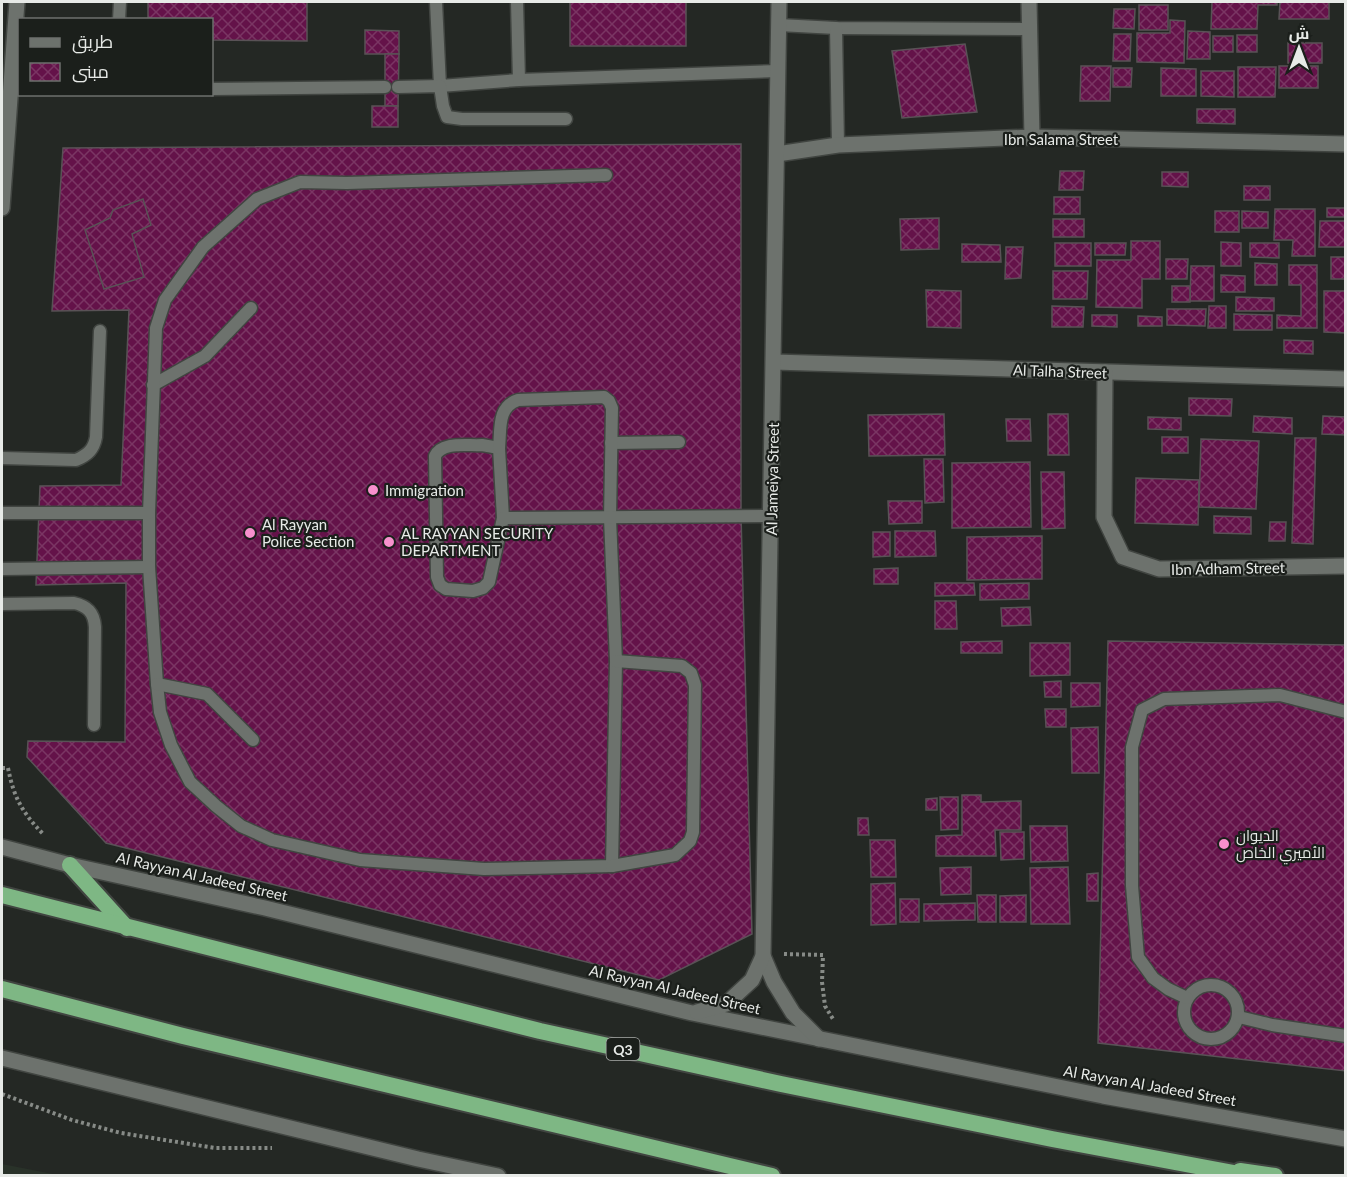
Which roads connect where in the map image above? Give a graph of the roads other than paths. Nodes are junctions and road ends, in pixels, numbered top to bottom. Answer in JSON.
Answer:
{"nodes":[{"id":1,"x":16,"y":2,"type":"edge"},
{"id":2,"x":120,"y":2,"type":"edge"},
{"id":3,"x":436,"y":2,"type":"edge"},
{"id":4,"x":517,"y":2,"type":"edge"},
{"id":5,"x":779,"y":2,"type":"edge"},
{"id":6,"x":1029,"y":2,"type":"edge"},
{"id":7,"x":119,"y":18,"type":"edge"},
{"id":8,"x":779,"y":26,"type":"junction"},
{"id":9,"x":836,"y":28,"type":"junction"},
{"id":10,"x":1028,"y":29,"type":"junction"},
{"id":11,"x":16,"y":47,"type":"edge"},
{"id":12,"x":778,"y":71,"type":"junction"},
{"id":13,"x":519,"y":80,"type":"junction"},
{"id":14,"x":440,"y":86,"type":"junction"},
{"id":15,"x":385,"y":87,"type":"dead end"},
{"id":16,"x":398,"y":87,"type":"dead end"},
{"id":17,"x":213,"y":89,"type":"edge"},
{"id":18,"x":15,"y":91,"type":"edge"},
{"id":19,"x":566,"y":119,"type":"dead end"},
{"id":20,"x":1032,"y":137,"type":"junction"},
{"id":21,"x":1346,"y":144,"type":"edge"},
{"id":22,"x":838,"y":145,"type":"junction"},
{"id":23,"x":777,"y":154,"type":"junction"},
{"id":24,"x":606,"y":175,"type":"dead end"},
{"id":25,"x":2,"y":208,"type":"edge"},
{"id":26,"x":251,"y":308,"type":"dead end"},
{"id":27,"x":99,"y":331,"type":"dead end"},
{"id":28,"x":774,"y":362,"type":"junction"},
{"id":29,"x":1105,"y":372,"type":"junction"},
{"id":30,"x":1346,"y":379,"type":"edge"},
{"id":31,"x":153,"y":385,"type":"junction"},
{"id":32,"x":679,"y":442,"type":"dead end"},
{"id":33,"x":611,"y":443,"type":"junction"},
{"id":34,"x":499,"y":448,"type":"junction"},
{"id":35,"x":2,"y":458,"type":"edge"},
{"id":36,"x":2,"y":513,"type":"edge"},
{"id":37,"x":149,"y":513,"type":"junction"},
{"id":38,"x":772,"y":516,"type":"junction"},
{"id":39,"x":503,"y":518,"type":"junction"},
{"id":40,"x":610,"y":518,"type":"junction"},
{"id":41,"x":1346,"y":566,"type":"edge"},
{"id":42,"x":149,"y":567,"type":"junction"},
{"id":43,"x":2,"y":570,"type":"edge"},
{"id":44,"x":2,"y":604,"type":"edge"},
{"id":45,"x":616,"y":661,"type":"junction"},
{"id":46,"x":157,"y":684,"type":"junction"},
{"id":47,"x":1346,"y":712,"type":"edge"},
{"id":48,"x":94,"y":725,"type":"dead end"},
{"id":49,"x":253,"y":740,"type":"dead end"},
{"id":50,"x":2,"y":841,"type":"edge"},
{"id":51,"x":2,"y":847,"type":"edge"},
{"id":52,"x":18,"y":851,"type":"junction"},
{"id":53,"x":70,"y":865,"type":"junction"},
{"id":54,"x":612,"y":867,"type":"junction"},
{"id":55,"x":2,"y":895,"type":"edge"},
{"id":56,"x":127,"y":928,"type":"junction"},
{"id":57,"x":763,"y":955,"type":"junction"},
{"id":58,"x":2,"y":989,"type":"edge"},
{"id":59,"x":1187,"y":998,"type":"junction"},
{"id":60,"x":693,"y":1013,"type":"junction"},
{"id":61,"x":1239,"y":1017,"type":"junction"},
{"id":62,"x":1346,"y":1036,"type":"edge"},
{"id":63,"x":819,"y":1039,"type":"junction"},
{"id":64,"x":2,"y":1058,"type":"edge"},
{"id":65,"x":1346,"y":1139,"type":"edge"},
{"id":66,"x":1194,"y":1165,"type":"junction"},
{"id":67,"x":498,"y":1176,"type":"edge"},
{"id":68,"x":772,"y":1176,"type":"edge"},
{"id":69,"x":1250,"y":1176,"type":"edge"},
{"id":70,"x":1275,"y":1176,"type":"edge"}],
"edges":[{"from":1,"to":11,"type":"street"},
{"from":2,"to":7,"type":"lane"},
{"from":3,"to":14,"type":"lane"},
{"from":4,"to":13,"type":"lane"},
{"from":5,"to":8,"type":"street","name":"Al Jameiya Street"},
{"from":6,"to":10,"type":"street"},
{"from":8,"to":9,"type":"lane"},
{"from":8,"to":12,"type":"street","name":"Al Jameiya Street"},
{"from":9,"to":10,"type":"lane"},
{"from":9,"to":22,"type":"lane"},
{"from":10,"to":20,"type":"street"},
{"from":11,"to":18,"type":"street"},
{"from":12,"to":13,"type":"lane"},
{"from":12,"to":23,"type":"street","name":"Al Jameiya Street"},
{"from":13,"to":14,"type":"lane"},
{"from":14,"to":16,"type":"lane"},
{"from":14,"to":19,"type":"lane"},
{"from":15,"to":17,"type":"lane"},
{"from":18,"to":25,"type":"street"},
{"from":20,"to":21,"type":"street","name":"Ibn Salama Street"},
{"from":20,"to":22,"type":"street","name":"Ibn Salama Street"},
{"from":22,"to":23,"type":"street","name":"Ibn Salama Street"},
{"from":23,"to":28,"type":"street","name":"Al Jameiya Street"},
{"from":24,"to":31,"type":"lane"},
{"from":26,"to":31,"type":"lane"},
{"from":27,"to":35,"type":"lane"},
{"from":28,"to":29,"type":"street","name":"Al Talha Street"},
{"from":28,"to":38,"type":"street","name":"Al Jameiya Street"},
{"from":29,"to":30,"type":"street","name":"Al Talha Street"},
{"from":29,"to":41,"type":"street","name":"Ibn Adham Street"},
{"from":31,"to":37,"type":"lane"},
{"from":32,"to":33,"type":"lane"},
{"from":33,"to":34,"type":"lane"},
{"from":33,"to":40,"type":"lane"},
{"from":34,"to":39,"type":"lane"},
{"from":34,"to":39,"type":"lane"},
{"from":36,"to":37,"type":"lane"},
{"from":37,"to":42,"type":"lane"},
{"from":38,"to":40,"type":"lane"},
{"from":38,"to":57,"type":"street","name":"Al Jameiya Street"},
{"from":39,"to":40,"type":"lane"},
{"from":40,"to":45,"type":"lane"},
{"from":42,"to":43,"type":"lane"},
{"from":42,"to":46,"type":"lane"},
{"from":44,"to":48,"type":"lane"},
{"from":45,"to":54,"type":"lane"},
{"from":45,"to":54,"type":"lane"},
{"from":46,"to":49,"type":"lane"},
{"from":46,"to":54,"type":"lane"},
{"from":47,"to":59,"type":"lane"},
{"from":50,"to":52,"type":"street"},
{"from":51,"to":52,"type":"street","name":"Al Rayyan Al Jadeed Street"},
{"from":52,"to":53,"type":"street","name":"Al Rayyan Al Jadeed Street"},
{"from":53,"to":56,"type":"highway"},
{"from":53,"to":60,"type":"street","name":"Al Rayyan Al Jadeed Street"},
{"from":55,"to":56,"type":"highway","number":"Q3"},
{"from":56,"to":66,"type":"highway","number":"Q3"},
{"from":57,"to":60,"type":"street","name":"Al Jameiya Street"},
{"from":57,"to":63,"type":"street","name":"Al Jameiya Street"},
{"from":58,"to":68,"type":"highway"},
{"from":59,"to":61,"type":"lane"},
{"from":59,"to":61,"type":"lane"},
{"from":60,"to":63,"type":"street","name":"Al Rayyan Al Jadeed Street"},
{"from":61,"to":62,"type":"lane"},
{"from":63,"to":65,"type":"street","name":"Al Rayyan Al Jadeed Street"},
{"from":64,"to":67,"type":"street"},
{"from":66,"to":69,"type":"highway","number":"Q3"},
{"from":66,"to":70,"type":"highway"}]}
